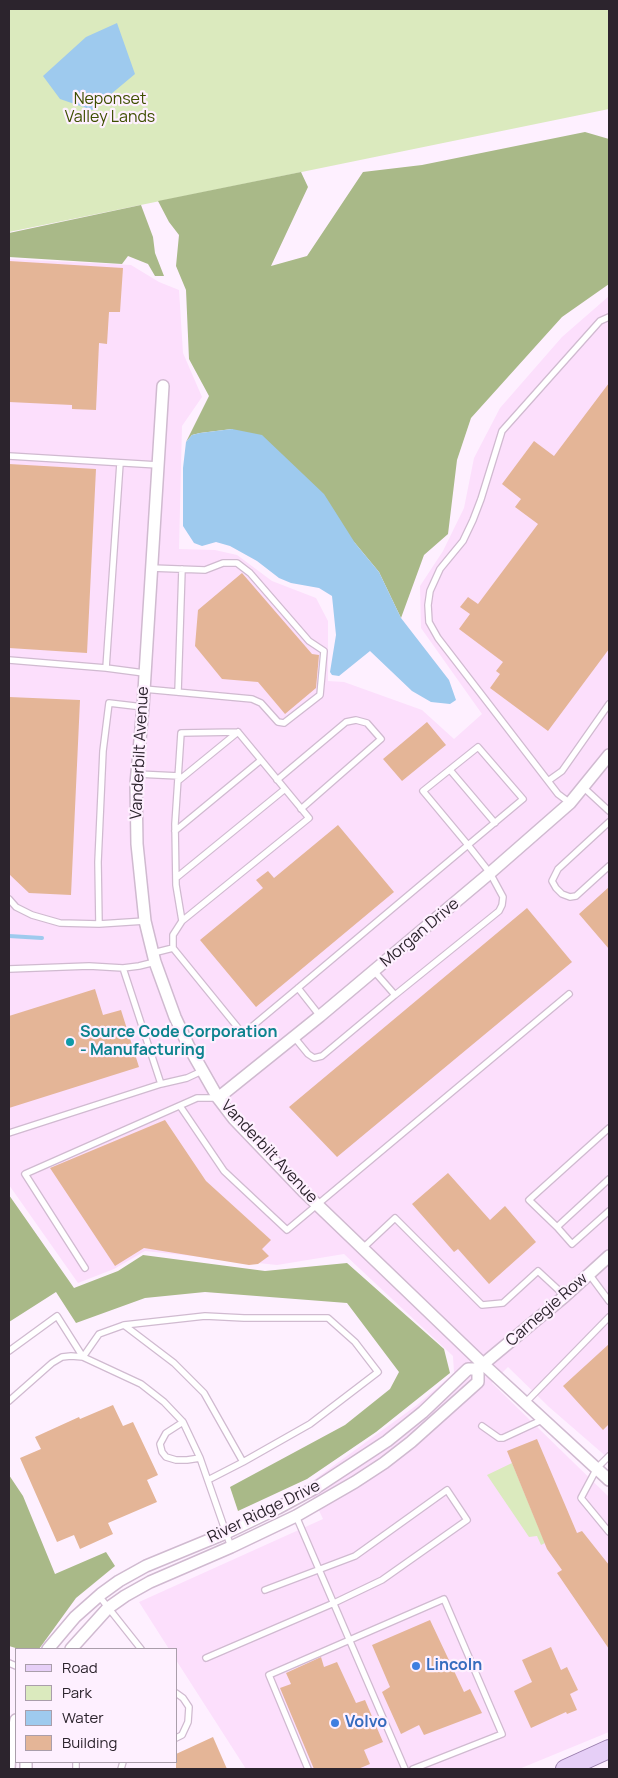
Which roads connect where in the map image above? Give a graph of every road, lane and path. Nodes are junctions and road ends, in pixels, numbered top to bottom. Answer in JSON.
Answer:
{"nodes":[{"id":1,"x":609,"y":317,"type":"edge"},
{"id":2,"x":163,"y":386,"type":"dead end"},
{"id":3,"x":9,"y":456,"type":"edge"},
{"id":4,"x":120,"y":463,"type":"junction"},
{"id":5,"x":158,"y":465,"type":"junction"},
{"id":6,"x":151,"y":568,"type":"junction"},
{"id":7,"x":182,"y":569,"type":"junction"},
{"id":8,"x":9,"y":660,"type":"edge"},
{"id":9,"x":106,"y":668,"type":"junction"},
{"id":10,"x":144,"y":673,"type":"junction"},
{"id":11,"x":144,"y":689,"type":"junction"},
{"id":12,"x":178,"y":692,"type":"junction"},
{"id":13,"x":609,"y":704,"type":"edge"},
{"id":14,"x":143,"y":707,"type":"junction"},
{"id":15,"x":238,"y":732,"type":"junction"},
{"id":16,"x":609,"y":755,"type":"edge"},
{"id":17,"x":261,"y":760,"type":"junction"},
{"id":18,"x":450,"y":770,"type":"junction"},
{"id":19,"x":137,"y":774,"type":"junction"},
{"id":20,"x":178,"y":779,"type":"junction"},
{"id":21,"x":277,"y":780,"type":"junction"},
{"id":22,"x":548,"y":781,"type":"junction"},
{"id":23,"x":583,"y":787,"type":"junction"},
{"id":24,"x":285,"y":789,"type":"junction"},
{"id":25,"x":570,"y":803,"type":"junction"},
{"id":26,"x":301,"y":808,"type":"junction"},
{"id":27,"x":609,"y":811,"type":"edge"},
{"id":28,"x":609,"y":822,"type":"edge"},
{"id":29,"x":495,"y":823,"type":"junction"},
{"id":30,"x":176,"y":831,"type":"junction"},
{"id":31,"x":468,"y":845,"type":"junction"},
{"id":32,"x":609,"y":866,"type":"edge"},
{"id":33,"x":490,"y":873,"type":"junction"},
{"id":34,"x":176,"y":878,"type":"junction"},
{"id":35,"x":9,"y":899,"type":"edge"},
{"id":36,"x":145,"y":921,"type":"junction"},
{"id":37,"x":182,"y":921,"type":"junction"},
{"id":38,"x":99,"y":924,"type":"junction"},
{"id":39,"x":173,"y":948,"type":"junction"},
{"id":40,"x":154,"y":957,"type":"junction"},
{"id":41,"x":123,"y":968,"type":"junction"},
{"id":42,"x":9,"y":969,"type":"edge"},
{"id":43,"x":374,"y":971,"type":"junction"},
{"id":44,"x":298,"y":988,"type":"junction"},
{"id":45,"x":570,"y":994,"type":"dead end"},
{"id":46,"x":395,"y":995,"type":"junction"},
{"id":47,"x":320,"y":1016,"type":"junction"},
{"id":48,"x":294,"y":1037,"type":"junction"},
{"id":49,"x":202,"y":1071,"type":"junction"},
{"id":50,"x":161,"y":1084,"type":"junction"},
{"id":51,"x":218,"y":1098,"type":"junction"},
{"id":52,"x":180,"y":1106,"type":"junction"},
{"id":53,"x":609,"y":1128,"type":"edge"},
{"id":54,"x":9,"y":1133,"type":"edge"},
{"id":55,"x":609,"y":1179,"type":"edge"},
{"id":56,"x":318,"y":1205,"type":"junction"},
{"id":57,"x":609,"y":1211,"type":"edge"},
{"id":58,"x":557,"y":1227,"type":"junction"},
{"id":59,"x":363,"y":1248,"type":"junction"},
{"id":60,"x":609,"y":1256,"type":"edge"},
{"id":61,"x":85,"y":1268,"type":"dead end"},
{"id":62,"x":589,"y":1274,"type":"junction"},
{"id":63,"x":565,"y":1296,"type":"junction"},
{"id":64,"x":609,"y":1302,"type":"edge"},
{"id":65,"x":609,"y":1316,"type":"edge"},
{"id":66,"x":124,"y":1325,"type":"junction"},
{"id":67,"x":9,"y":1351,"type":"edge"},
{"id":68,"x":83,"y":1357,"type":"junction"},
{"id":69,"x":480,"y":1366,"type":"junction"},
{"id":70,"x":9,"y":1400,"type":"edge"},
{"id":71,"x":526,"y":1402,"type":"junction"},
{"id":72,"x":544,"y":1419,"type":"junction"},
{"id":73,"x":183,"y":1422,"type":"junction"},
{"id":74,"x":482,"y":1426,"type":"dead end"},
{"id":75,"x":609,"y":1456,"type":"edge"},
{"id":76,"x":200,"y":1458,"type":"junction"},
{"id":77,"x":243,"y":1462,"type":"junction"},
{"id":78,"x":597,"y":1468,"type":"junction"},
{"id":79,"x":208,"y":1480,"type":"junction"},
{"id":80,"x":609,"y":1480,"type":"edge"},
{"id":81,"x":296,"y":1516,"type":"junction"},
{"id":82,"x":226,"y":1532,"type":"junction"},
{"id":83,"x":609,"y":1532,"type":"edge"},
{"id":84,"x":231,"y":1547,"type":"junction"},
{"id":85,"x":320,"y":1569,"type":"junction"},
{"id":86,"x":266,"y":1590,"type":"dead end"},
{"id":87,"x":99,"y":1596,"type":"junction"},
{"id":88,"x":334,"y":1603,"type":"junction"},
{"id":89,"x":108,"y":1608,"type":"junction"},
{"id":90,"x":350,"y":1640,"type":"junction"},
{"id":91,"x":49,"y":1648,"type":"edge"},
{"id":92,"x":72,"y":1648,"type":"edge"},
{"id":93,"x":137,"y":1648,"type":"edge"},
{"id":94,"x":206,"y":1658,"type":"dead end"},
{"id":95,"x":178,"y":1694,"type":"edge"},
{"id":96,"x":15,"y":1726,"type":"edge"},
{"id":97,"x":178,"y":1737,"type":"edge"},
{"id":98,"x":609,"y":1749,"type":"edge"},
{"id":99,"x":9,"y":1769,"type":"edge"},
{"id":100,"x":308,"y":1769,"type":"edge"},
{"id":101,"x":406,"y":1769,"type":"edge"},
{"id":102,"x":413,"y":1769,"type":"edge"},
{"id":103,"x":565,"y":1769,"type":"edge"}],
"edges":[{"from":1,"to":22,"type":"lane"},
{"from":2,"to":5,"type":"street","name":"Vanderbilt Avenue"},
{"from":3,"to":4,"type":"lane"},
{"from":4,"to":5,"type":"lane"},
{"from":4,"to":9,"type":"lane"},
{"from":5,"to":6,"type":"street","name":"Vanderbilt Avenue"},
{"from":6,"to":7,"type":"lane"},
{"from":6,"to":10,"type":"street","name":"Vanderbilt Avenue"},
{"from":7,"to":12,"type":"lane"},
{"from":7,"to":12,"type":"lane"},
{"from":8,"to":9,"type":"lane"},
{"from":9,"to":10,"type":"lane"},
{"from":10,"to":11,"type":"street","name":"Vanderbilt Avenue"},
{"from":11,"to":12,"type":"lane"},
{"from":11,"to":14,"type":"street","name":"Vanderbilt Avenue"},
{"from":13,"to":22,"type":"lane"},
{"from":14,"to":19,"type":"street","name":"Vanderbilt Avenue"},
{"from":14,"to":38,"type":"lane"},
{"from":15,"to":17,"type":"lane"},
{"from":15,"to":20,"type":"lane"},
{"from":15,"to":20,"type":"lane"},
{"from":16,"to":23,"type":"street","name":"Morgan Drive"},
{"from":17,"to":21,"type":"lane"},
{"from":17,"to":30,"type":"lane"},
{"from":18,"to":29,"type":"lane"},
{"from":18,"to":29,"type":"lane"},
{"from":18,"to":31,"type":"lane"},
{"from":19,"to":20,"type":"lane"},
{"from":19,"to":36,"type":"street","name":"Vanderbilt Avenue"},
{"from":20,"to":30,"type":"lane"},
{"from":21,"to":24,"type":"lane"},
{"from":21,"to":26,"type":"lane"},
{"from":22,"to":25,"type":"lane"},
{"from":23,"to":25,"type":"street","name":"Morgan Drive"},
{"from":23,"to":27,"type":"lane"},
{"from":24,"to":26,"type":"lane"},
{"from":24,"to":34,"type":"lane"},
{"from":25,"to":33,"type":"street","name":"Morgan Drive"},
{"from":26,"to":37,"type":"lane"},
{"from":28,"to":32,"type":"lane"},
{"from":29,"to":31,"type":"lane"},
{"from":30,"to":34,"type":"lane"},
{"from":31,"to":33,"type":"lane"},
{"from":31,"to":44,"type":"lane"},
{"from":33,"to":43,"type":"street","name":"Morgan Drive"},
{"from":33,"to":46,"type":"lane"},
{"from":34,"to":37,"type":"lane"},
{"from":35,"to":38,"type":"lane"},
{"from":36,"to":38,"type":"lane"},
{"from":36,"to":40,"type":"street","name":"Vanderbilt Avenue"},
{"from":37,"to":39,"type":"lane"},
{"from":39,"to":40,"type":"lane"},
{"from":39,"to":44,"type":"lane"},
{"from":40,"to":41,"type":"lane"},
{"from":40,"to":49,"type":"street","name":"Vanderbilt Avenue"},
{"from":41,"to":42,"type":"lane"},
{"from":41,"to":50,"type":"lane"},
{"from":43,"to":46,"type":"lane"},
{"from":43,"to":47,"type":"street","name":"Morgan Drive"},
{"from":44,"to":47,"type":"lane"},
{"from":45,"to":56,"type":"lane"},
{"from":46,"to":48,"type":"lane"},
{"from":47,"to":48,"type":"street","name":"Morgan Drive"},
{"from":48,"to":51,"type":"street","name":"Morgan Drive"},
{"from":49,"to":50,"type":"lane"},
{"from":49,"to":51,"type":"street","name":"Vanderbilt Avenue"},
{"from":50,"to":54,"type":"lane"},
{"from":51,"to":52,"type":"lane"},
{"from":51,"to":56,"type":"street","name":"Vanderbilt Avenue"},
{"from":52,"to":56,"type":"lane"},
{"from":52,"to":61,"type":"lane"},
{"from":53,"to":58,"type":"lane"},
{"from":55,"to":58,"type":"lane"},
{"from":56,"to":59,"type":"street","name":"Vanderbilt Avenue"},
{"from":57,"to":58,"type":"lane"},
{"from":59,"to":63,"type":"lane"},
{"from":59,"to":69,"type":"street","name":"Vanderbilt Avenue"},
{"from":60,"to":62,"type":"street","name":"Carnegie Row"},
{"from":62,"to":63,"type":"street","name":"Carnegie Row"},
{"from":62,"to":64,"type":"lane"},
{"from":63,"to":69,"type":"street","name":"Carnegie Row"},
{"from":65,"to":71,"type":"lane"},
{"from":66,"to":68,"type":"lane"},
{"from":66,"to":77,"type":"lane"},
{"from":66,"to":77,"type":"lane"},
{"from":67,"to":68,"type":"lane"},
{"from":68,"to":70,"type":"lane"},
{"from":68,"to":73,"type":"lane"},
{"from":69,"to":71,"type":"street","name":"Vanderbilt Avenue"},
{"from":69,"to":81,"type":"street","name":"River Ridge Drive"},
{"from":69,"to":82,"type":"street","name":"River Ridge Drive"},
{"from":71,"to":72,"type":"street","name":"Vanderbilt Avenue"},
{"from":72,"to":74,"type":"lane"},
{"from":72,"to":78,"type":"street","name":"Vanderbilt Avenue"},
{"from":73,"to":76,"type":"lane"},
{"from":73,"to":76,"type":"lane"},
{"from":75,"to":78,"type":"lane"},
{"from":76,"to":79,"type":"lane"},
{"from":77,"to":79,"type":"lane"},
{"from":78,"to":80,"type":"street","name":"Vanderbilt Avenue"},
{"from":78,"to":83,"type":"lane"},
{"from":79,"to":82,"type":"lane"},
{"from":81,"to":84,"type":"street","name":"River Ridge Drive"},
{"from":81,"to":85,"type":"lane"},
{"from":82,"to":84,"type":"lane"},
{"from":82,"to":87,"type":"street","name":"River Ridge Drive"},
{"from":84,"to":89,"type":"street","name":"River Ridge Drive"},
{"from":85,"to":86,"type":"lane"},
{"from":85,"to":88,"type":"lane"},
{"from":85,"to":88,"type":"lane"},
{"from":87,"to":89,"type":"lane"},
{"from":87,"to":91,"type":"street","name":"River Ridge Drive"},
{"from":88,"to":90,"type":"lane"},
{"from":88,"to":94,"type":"lane"},
{"from":89,"to":92,"type":"street","name":"River Ridge Drive"},
{"from":89,"to":93,"type":"lane"},
{"from":90,"to":100,"type":"lane"},
{"from":90,"to":101,"type":"lane"},
{"from":90,"to":102,"type":"lane"},
{"from":95,"to":97,"type":"lane"},
{"from":96,"to":99,"type":"street"},
{"from":98,"to":103,"type":"main road"}]}
